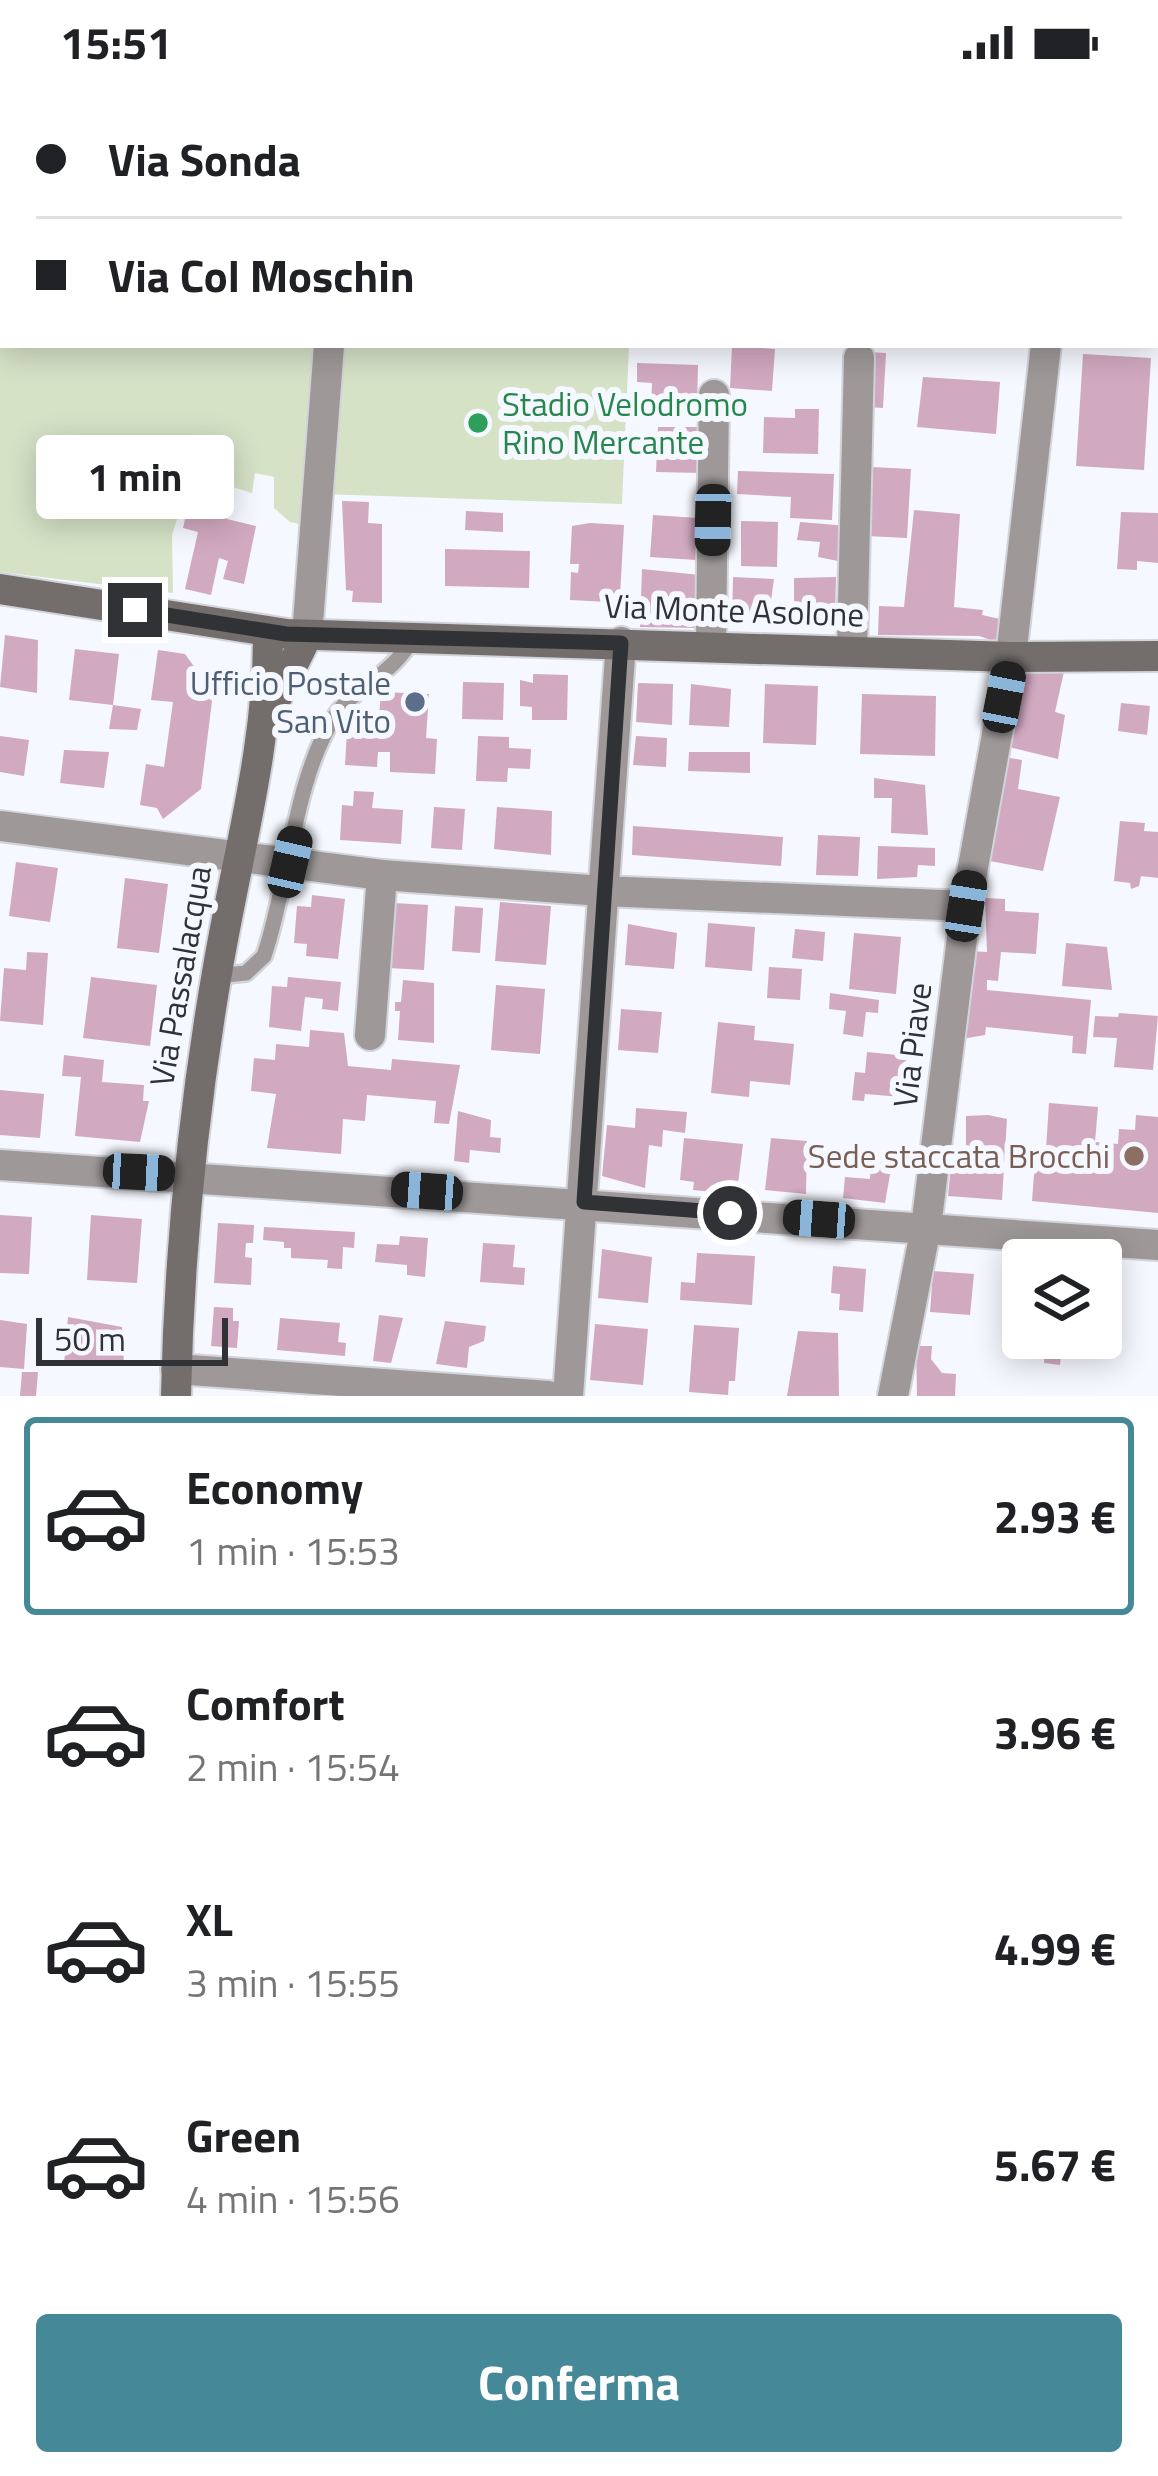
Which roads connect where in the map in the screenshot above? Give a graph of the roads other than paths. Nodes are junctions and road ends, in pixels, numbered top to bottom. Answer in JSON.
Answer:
{"nodes":[{"id":1,"x":329,"y":348,"type":"edge"},
{"id":2,"x":1046,"y":348,"type":"edge"},
{"id":3,"x":859,"y":358,"type":"dead end"},
{"id":4,"x":714,"y":395,"type":"dead end"},
{"id":5,"x":0,"y":590,"type":"edge"},
{"id":6,"x":268,"y":632,"type":"junction"},
{"id":7,"x":307,"y":636,"type":"junction"},
{"id":8,"x":412,"y":638,"type":"junction"},
{"id":9,"x":621,"y":643,"type":"junction"},
{"id":10,"x":711,"y":644,"type":"junction"},
{"id":11,"x":852,"y":649,"type":"junction"},
{"id":12,"x":1158,"y":656,"type":"edge"},
{"id":13,"x":1011,"y":658,"type":"junction"},
{"id":14,"x":268,"y":715,"type":"junction"},
{"id":15,"x":0,"y":826,"type":"edge"},
{"id":16,"x":238,"y":853,"type":"junction"},
{"id":17,"x":290,"y":862,"type":"junction"},
{"id":18,"x":382,"y":875,"type":"junction"},
{"id":19,"x":602,"y":891,"type":"junction"},
{"id":20,"x":966,"y":906,"type":"junction"},
{"id":21,"x":216,"y":976,"type":"junction"},
{"id":22,"x":370,"y":1035,"type":"dead end"},
{"id":23,"x":0,"y":1165,"type":"edge"},
{"id":24,"x":185,"y":1174,"type":"junction"},
{"id":25,"x":584,"y":1202,"type":"junction"},
{"id":26,"x":926,"y":1227,"type":"junction"},
{"id":27,"x":1158,"y":1245,"type":"edge"},
{"id":28,"x":176,"y":1382,"type":"edge"},
{"id":29,"x":548,"y":1396,"type":"edge"},
{"id":30,"x":568,"y":1396,"type":"edge"},
{"id":31,"x":893,"y":1396,"type":"edge"}],
"edges":[{"from":1,"to":7,"type":"street"},
{"from":2,"to":13,"type":"street","name":"Via Piave"},
{"from":3,"to":11,"type":"street"},
{"from":4,"to":10,"type":"street"},
{"from":5,"to":6,"type":"street","name":"Via Monte Asolone"},
{"from":6,"to":7,"type":"street","name":"Via Monte Asolone"},
{"from":6,"to":14,"type":"street"},
{"from":7,"to":8,"type":"street","name":"Via Monte Asolone"},
{"from":7,"to":14,"type":"street"},
{"from":8,"to":9,"type":"street","name":"Via Monte Asolone"},
{"from":8,"to":17,"type":"lane"},
{"from":9,"to":10,"type":"street","name":"Via Monte Asolone"},
{"from":9,"to":19,"type":"street"},
{"from":10,"to":11,"type":"street","name":"Via Monte Asolone"},
{"from":11,"to":13,"type":"street","name":"Via Monte Asolone"},
{"from":12,"to":13,"type":"street","name":"Via Monte Asolone"},
{"from":13,"to":20,"type":"street","name":"Via Piave"},
{"from":14,"to":16,"type":"street","name":"Via Passalacqua"},
{"from":15,"to":16,"type":"street"},
{"from":16,"to":17,"type":"street"},
{"from":16,"to":21,"type":"street","name":"Via Passalacqua"},
{"from":17,"to":18,"type":"street"},
{"from":17,"to":21,"type":"lane"},
{"from":18,"to":19,"type":"street"},
{"from":18,"to":22,"type":"street"},
{"from":19,"to":20,"type":"street"},
{"from":19,"to":25,"type":"street"},
{"from":20,"to":26,"type":"street","name":"Via Piave"},
{"from":21,"to":24,"type":"street","name":"Via Passalacqua"},
{"from":23,"to":24,"type":"street"},
{"from":24,"to":25,"type":"street"},
{"from":24,"to":28,"type":"street","name":"Via Passalacqua"},
{"from":25,"to":26,"type":"street"},
{"from":25,"to":30,"type":"street"},
{"from":26,"to":27,"type":"street"},
{"from":26,"to":31,"type":"street","name":"Via Piave"},
{"from":28,"to":29,"type":"street"}]}
